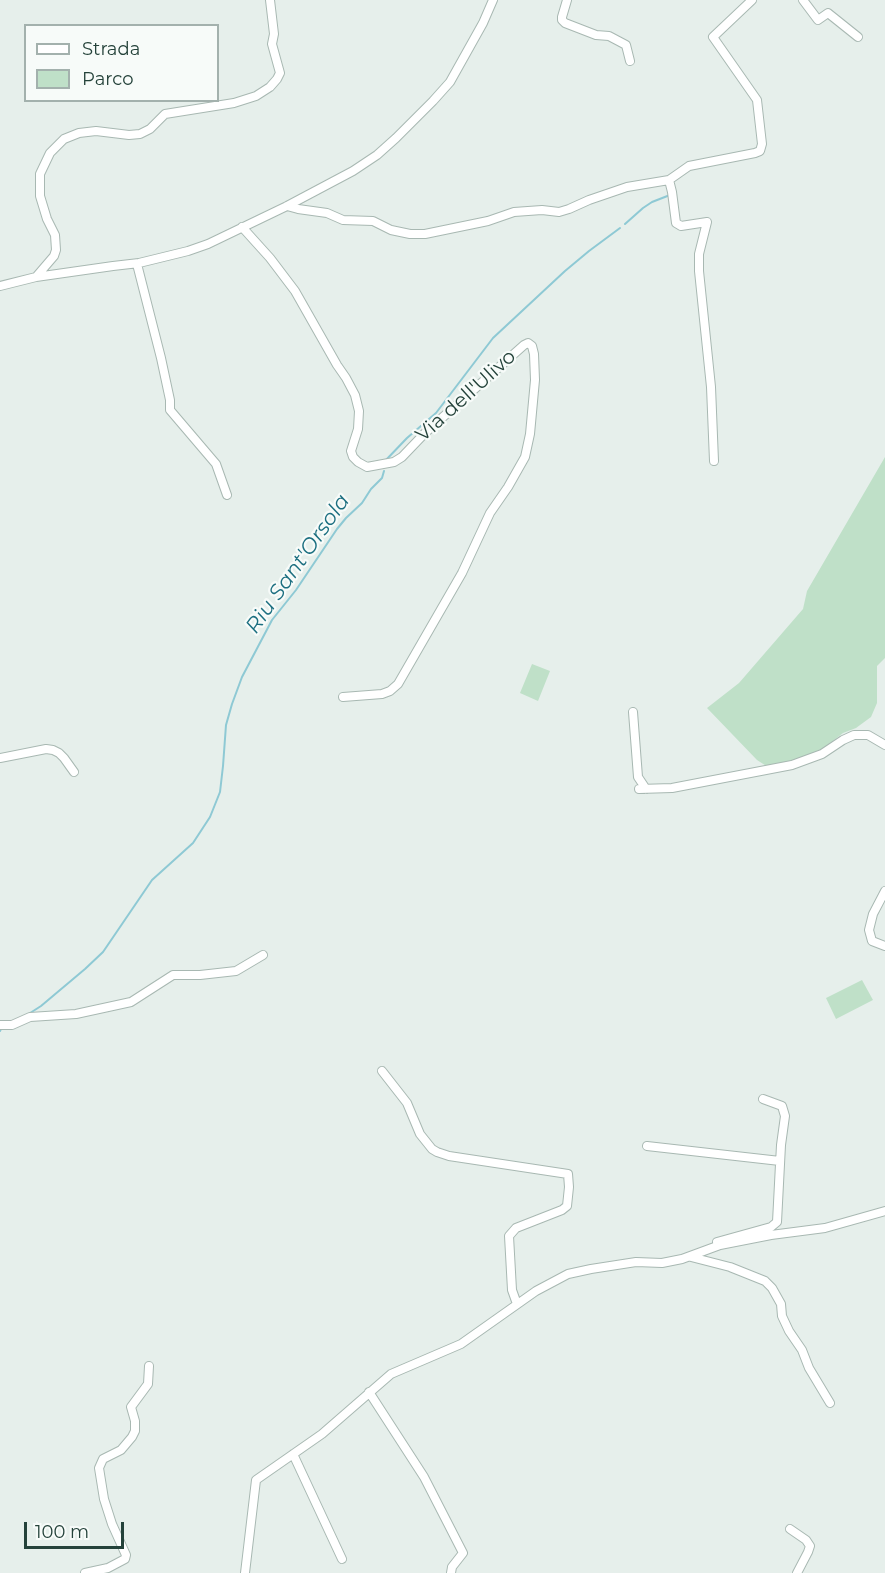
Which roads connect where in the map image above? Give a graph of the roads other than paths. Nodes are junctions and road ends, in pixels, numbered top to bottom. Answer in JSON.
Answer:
{"nodes":[{"id":1,"x":270,"y":0,"type":"edge"},
{"id":2,"x":494,"y":0,"type":"edge"},
{"id":3,"x":567,"y":0,"type":"edge"},
{"id":4,"x":752,"y":0,"type":"edge"},
{"id":5,"x":803,"y":0,"type":"edge"},
{"id":6,"x":858,"y":37,"type":"dead end"},
{"id":7,"x":630,"y":62,"type":"dead end"},
{"id":8,"x":669,"y":180,"type":"junction"},
{"id":9,"x":287,"y":206,"type":"junction"},
{"id":10,"x":242,"y":227,"type":"junction"},
{"id":11,"x":137,"y":264,"type":"junction"},
{"id":12,"x":36,"y":278,"type":"junction"},
{"id":13,"x":0,"y":286,"type":"edge"},
{"id":14,"x":714,"y":461,"type":"dead end"},
{"id":15,"x":227,"y":495,"type":"dead end"},
{"id":16,"x":343,"y":697,"type":"dead end"},
{"id":17,"x":633,"y":712,"type":"dead end"},
{"id":18,"x":885,"y":745,"type":"edge"},
{"id":19,"x":0,"y":758,"type":"edge"},
{"id":20,"x":74,"y":772,"type":"dead end"},
{"id":21,"x":885,"y":891,"type":"edge"},
{"id":22,"x":885,"y":946,"type":"edge"},
{"id":23,"x":263,"y":955,"type":"dead end"},
{"id":24,"x":0,"y":1025,"type":"edge"},
{"id":25,"x":382,"y":1071,"type":"dead end"},
{"id":26,"x":763,"y":1099,"type":"dead end"},
{"id":27,"x":647,"y":1146,"type":"dead end"},
{"id":28,"x":780,"y":1161,"type":"junction"},
{"id":29,"x":885,"y":1211,"type":"edge"},
{"id":30,"x":686,"y":1258,"type":"junction"},
{"id":31,"x":517,"y":1304,"type":"junction"},
{"id":32,"x":149,"y":1366,"type":"dead end"},
{"id":33,"x":369,"y":1392,"type":"junction"},
{"id":34,"x":830,"y":1403,"type":"dead end"},
{"id":35,"x":293,"y":1454,"type":"junction"},
{"id":36,"x":790,"y":1529,"type":"dead end"},
{"id":37,"x":342,"y":1559,"type":"dead end"},
{"id":38,"x":85,"y":1573,"type":"edge"},
{"id":39,"x":245,"y":1573,"type":"edge"},
{"id":40,"x":451,"y":1573,"type":"edge"},
{"id":41,"x":797,"y":1573,"type":"edge"}],
"edges":[{"from":1,"to":12,"type":"street"},
{"from":2,"to":9,"type":"street"},
{"from":3,"to":7,"type":"street"},
{"from":4,"to":8,"type":"street"},
{"from":5,"to":6,"type":"street"},
{"from":8,"to":9,"type":"street"},
{"from":8,"to":14,"type":"street"},
{"from":9,"to":10,"type":"street"},
{"from":10,"to":11,"type":"street"},
{"from":10,"to":16,"type":"street","name":"Via dell'Ulivo"},
{"from":11,"to":12,"type":"street"},
{"from":11,"to":15,"type":"street"},
{"from":12,"to":13,"type":"street"},
{"from":17,"to":18,"type":"street"},
{"from":19,"to":20,"type":"street"},
{"from":21,"to":22,"type":"street"},
{"from":23,"to":24,"type":"street"},
{"from":25,"to":31,"type":"street"},
{"from":26,"to":28,"type":"street"},
{"from":27,"to":28,"type":"street"},
{"from":28,"to":30,"type":"street"},
{"from":29,"to":30,"type":"street"},
{"from":30,"to":31,"type":"street"},
{"from":30,"to":34,"type":"street"},
{"from":31,"to":33,"type":"street"},
{"from":32,"to":38,"type":"street"},
{"from":33,"to":35,"type":"street"},
{"from":33,"to":40,"type":"street"},
{"from":35,"to":37,"type":"street"},
{"from":35,"to":39,"type":"street"},
{"from":36,"to":41,"type":"street"}]}
